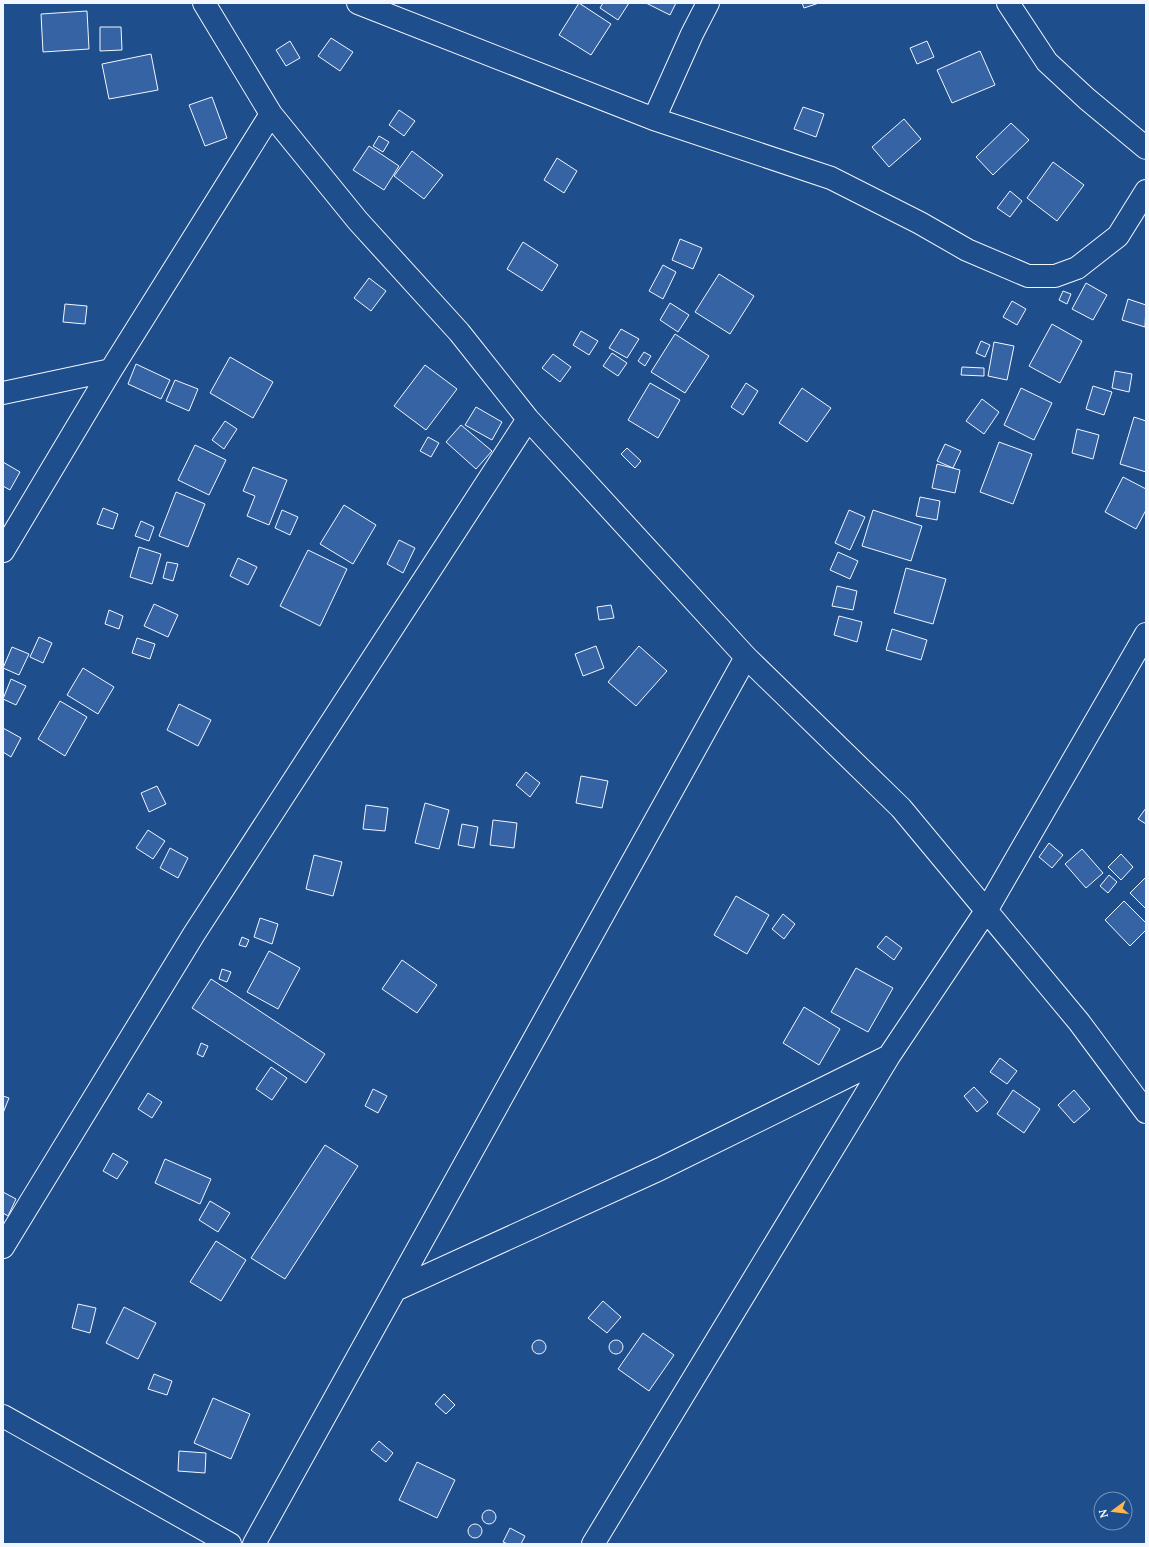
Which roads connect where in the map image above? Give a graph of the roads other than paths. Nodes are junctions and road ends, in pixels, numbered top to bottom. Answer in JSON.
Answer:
{"nodes":[{"id":1,"x":204,"y":3,"type":"edge"},
{"id":2,"x":358,"y":3,"type":"edge"},
{"id":3,"x":708,"y":3,"type":"edge"},
{"id":4,"x":1008,"y":3,"type":"edge"},
{"id":5,"x":271,"y":114,"type":"junction"},
{"id":6,"x":654,"y":119,"type":"junction"},
{"id":7,"x":1146,"y":148,"type":"edge"},
{"id":8,"x":1146,"y":191,"type":"edge"},
{"id":9,"x":111,"y":370,"type":"junction"},
{"id":10,"x":3,"y":392,"type":"edge"},
{"id":11,"x":528,"y":419,"type":"junction"},
{"id":12,"x":3,"y":551,"type":"edge"},
{"id":13,"x":1146,"y":634,"type":"edge"},
{"id":14,"x":746,"y":657,"type":"junction"},
{"id":15,"x":986,"y":910,"type":"junction"},
{"id":16,"x":889,"y":1056,"type":"junction"},
{"id":17,"x":1146,"y":1112,"type":"edge"},
{"id":18,"x":3,"y":1246,"type":"edge"},
{"id":19,"x":395,"y":1290,"type":"junction"},
{"id":20,"x":3,"y":1416,"type":"edge"},
{"id":21,"x":230,"y":1544,"type":"edge"},
{"id":22,"x":254,"y":1544,"type":"edge"},
{"id":23,"x":593,"y":1544,"type":"edge"}],
"edges":[{"from":1,"to":5,"type":"street"},
{"from":2,"to":6,"type":"street"},
{"from":3,"to":6,"type":"street"},
{"from":4,"to":7,"type":"street"},
{"from":5,"to":9,"type":"street"},
{"from":5,"to":11,"type":"street"},
{"from":6,"to":8,"type":"street"},
{"from":9,"to":10,"type":"street"},
{"from":9,"to":12,"type":"street"},
{"from":11,"to":14,"type":"street"},
{"from":11,"to":18,"type":"street"},
{"from":13,"to":15,"type":"street"},
{"from":14,"to":15,"type":"street"},
{"from":14,"to":19,"type":"street"},
{"from":15,"to":16,"type":"street"},
{"from":15,"to":17,"type":"street"},
{"from":16,"to":19,"type":"street"},
{"from":16,"to":23,"type":"street"},
{"from":19,"to":22,"type":"street"},
{"from":20,"to":21,"type":"street"}]}
